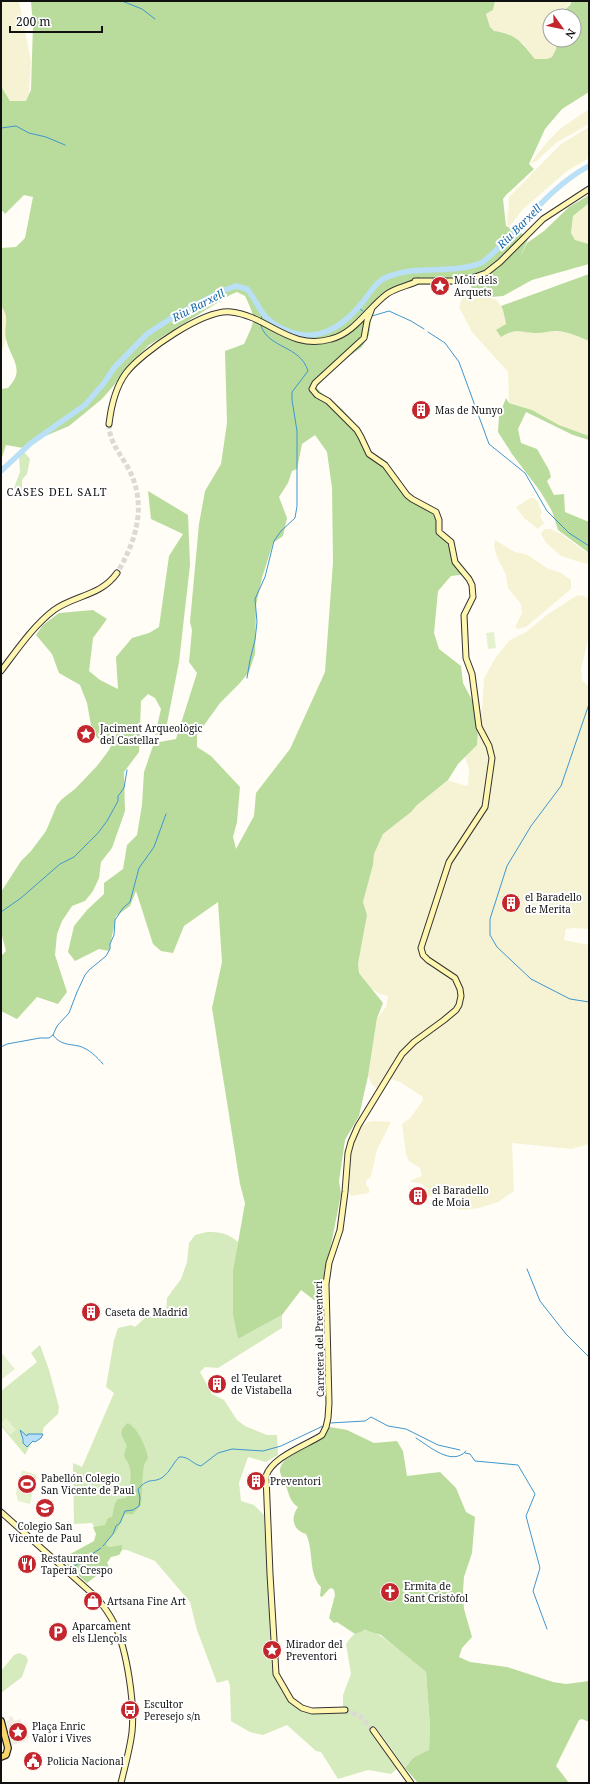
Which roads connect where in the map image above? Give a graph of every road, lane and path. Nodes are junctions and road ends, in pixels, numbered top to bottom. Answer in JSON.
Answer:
{"nodes":[{"id":1,"x":589,"y":189,"type":"edge"},
{"id":2,"x":370,"y":307,"type":"junction"},
{"id":3,"x":361,"y":322,"type":"junction"},
{"id":4,"x":349,"y":326,"type":"junction"},
{"id":5,"x":326,"y":340,"type":"junction"},
{"id":6,"x":109,"y":424,"type":"tunnel mouth"},
{"id":7,"x":117,"y":573,"type":"tunnel mouth"},
{"id":8,"x":1,"y":671,"type":"edge"},
{"id":9,"x":1,"y":1512,"type":"edge"},
{"id":10,"x":345,"y":1710,"type":"tunnel mouth"},
{"id":11,"x":1,"y":1721,"type":"edge"},
{"id":12,"x":373,"y":1730,"type":"tunnel mouth"},
{"id":13,"x":2,"y":1757,"type":"edge"},
{"id":14,"x":121,"y":1783,"type":"edge"},
{"id":15,"x":411,"y":1783,"type":"edge"}],
"edges":[{"from":1,"to":2,"type":"street"},
{"from":2,"to":3,"type":"street"},
{"from":2,"to":4,"type":"street"},
{"from":3,"to":4,"type":"street"},
{"from":3,"to":5,"type":"street"},
{"from":3,"to":10,"type":"street","name":"Carretera del Preventori"},
{"from":4,"to":5,"type":"street"},
{"from":5,"to":6,"type":"street"},
{"from":7,"to":8,"type":"street"},
{"from":9,"to":14,"type":"street"},
{"from":11,"to":13,"type":"main road"},
{"from":12,"to":15,"type":"street"}]}
